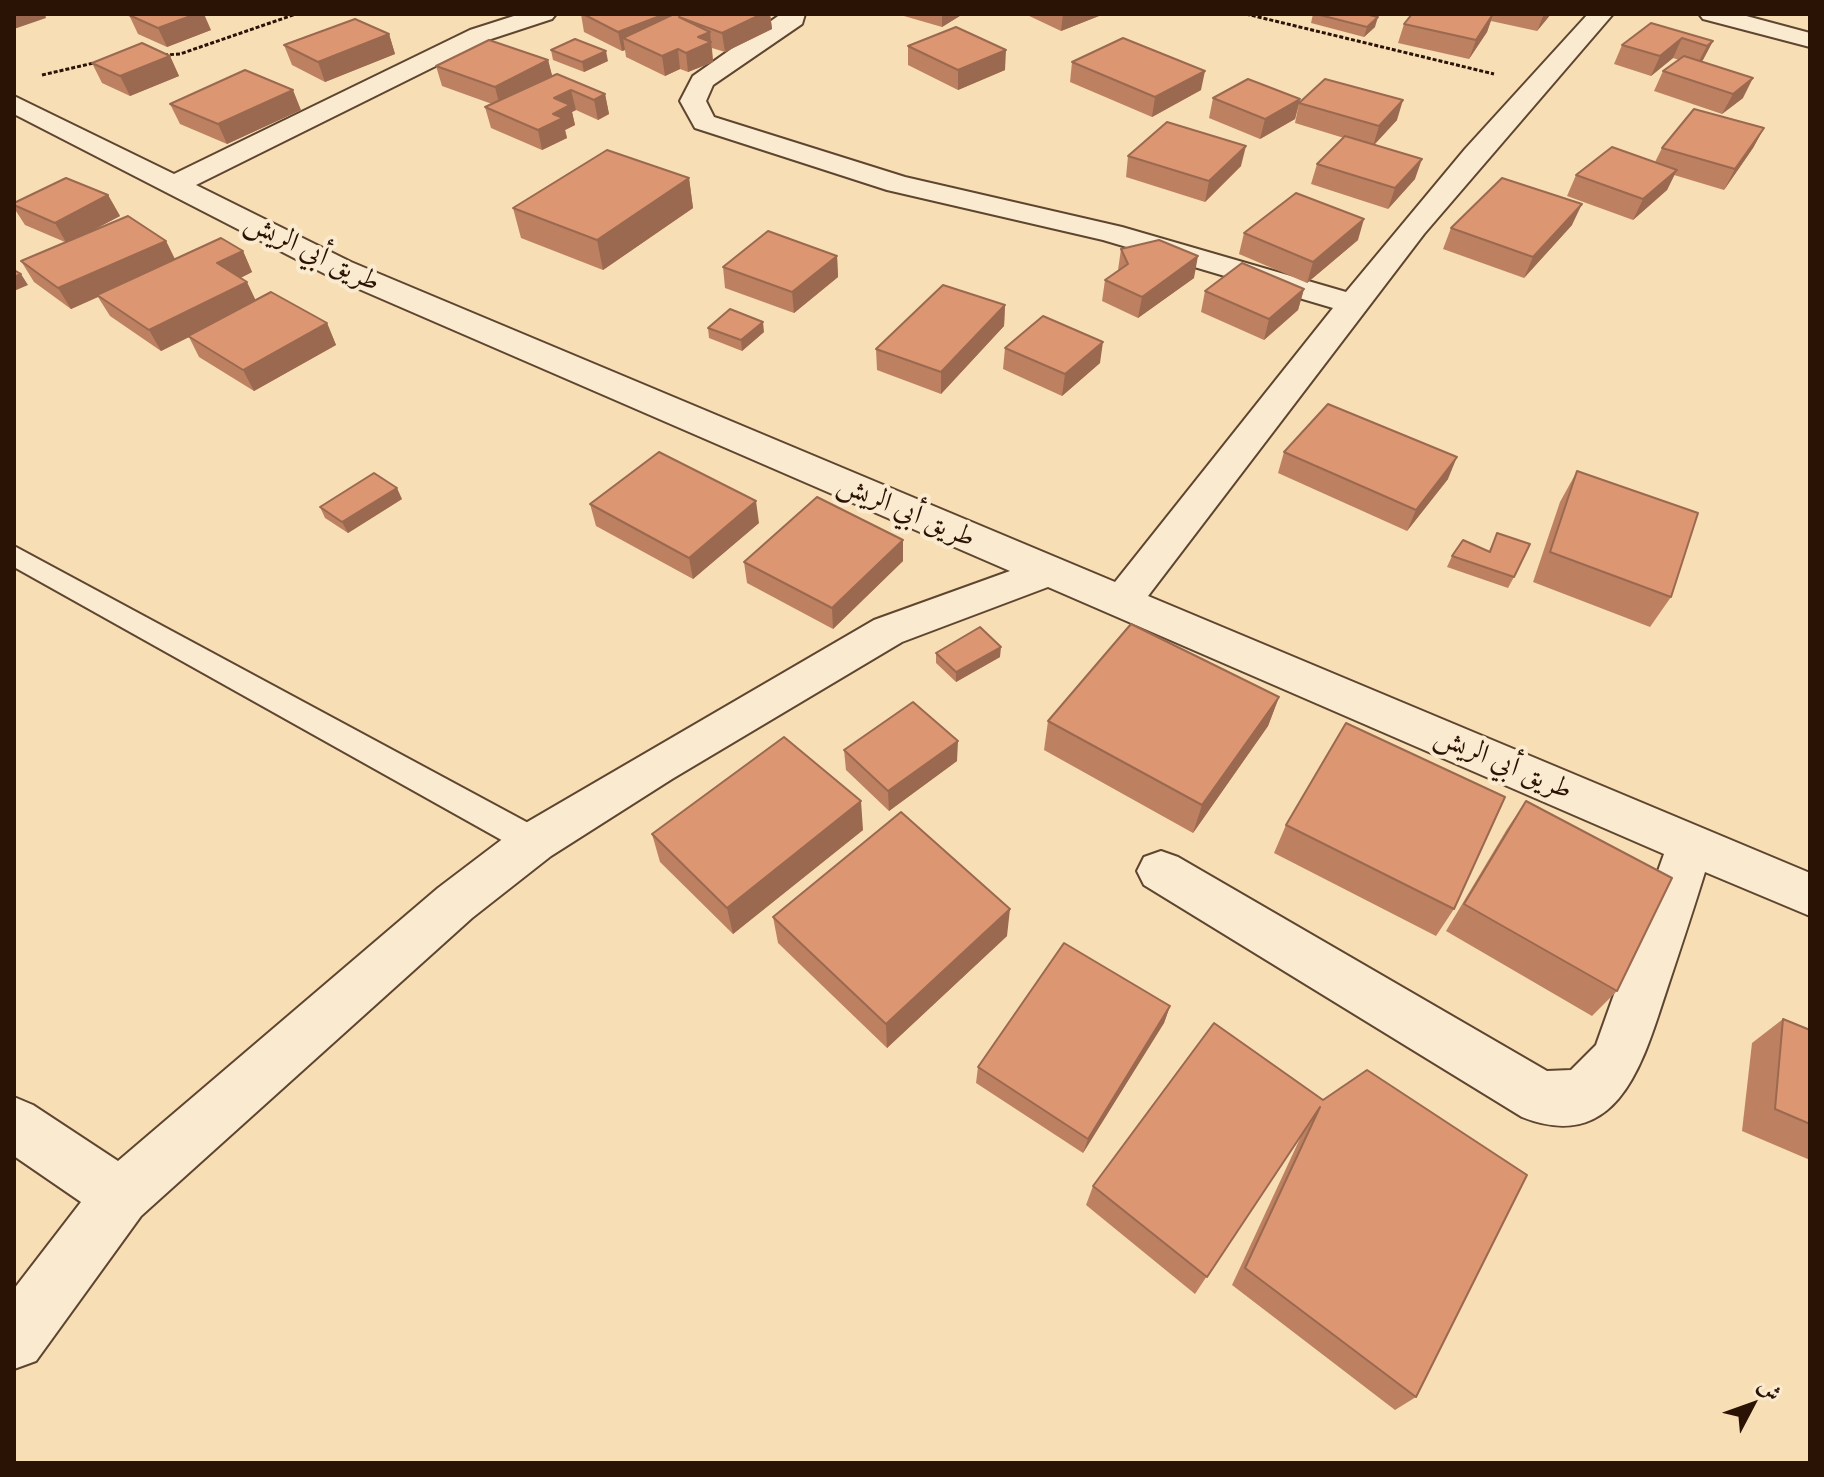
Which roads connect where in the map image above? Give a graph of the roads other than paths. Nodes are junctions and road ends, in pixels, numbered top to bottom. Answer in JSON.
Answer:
{"nodes":[{"id":1,"x":544,"y":14,"type":"edge"},
{"id":2,"x":793,"y":14,"type":"edge"},
{"id":3,"x":1601,"y":14,"type":"edge"},
{"id":4,"x":1711,"y":14,"type":"edge"},
{"id":5,"x":1810,"y":40,"type":"edge"},
{"id":6,"x":21,"y":92,"type":"edge"},
{"id":7,"x":174,"y":185,"type":"junction"},
{"id":8,"x":1355,"y":304,"type":"junction"},
{"id":9,"x":14,"y":555,"type":"edge"},
{"id":10,"x":1048,"y":572,"type":"junction"},
{"id":11,"x":1122,"y":602,"type":"junction"},
{"id":12,"x":534,"y":842,"type":"junction"},
{"id":13,"x":1691,"y":844,"type":"junction"},
{"id":14,"x":1161,"y":871,"type":"dead end"},
{"id":15,"x":1810,"y":895,"type":"edge"},
{"id":16,"x":14,"y":1124,"type":"edge"},
{"id":17,"x":121,"y":1196,"type":"junction"},
{"id":18,"x":14,"y":1339,"type":"edge"}],
"edges":[{"from":1,"to":7,"type":"street"},
{"from":2,"to":8,"type":"street"},
{"from":3,"to":8,"type":"street"},
{"from":4,"to":5,"type":"street"},
{"from":6,"to":7,"type":"street","name":"طريق أبي الريش"},
{"from":7,"to":10,"type":"street","name":"طريق أبي الريش"},
{"from":8,"to":11,"type":"street"},
{"from":9,"to":12,"type":"lane"},
{"from":10,"to":11,"type":"street","name":"طريق أبي الريش"},
{"from":10,"to":12,"type":"street"},
{"from":11,"to":13,"type":"street","name":"طريق أبي الريش"},
{"from":12,"to":17,"type":"street"},
{"from":13,"to":14,"type":"street"},
{"from":13,"to":15,"type":"street","name":"طريق أبي الريش"},
{"from":16,"to":17,"type":"street"},
{"from":17,"to":18,"type":"street"}]}
